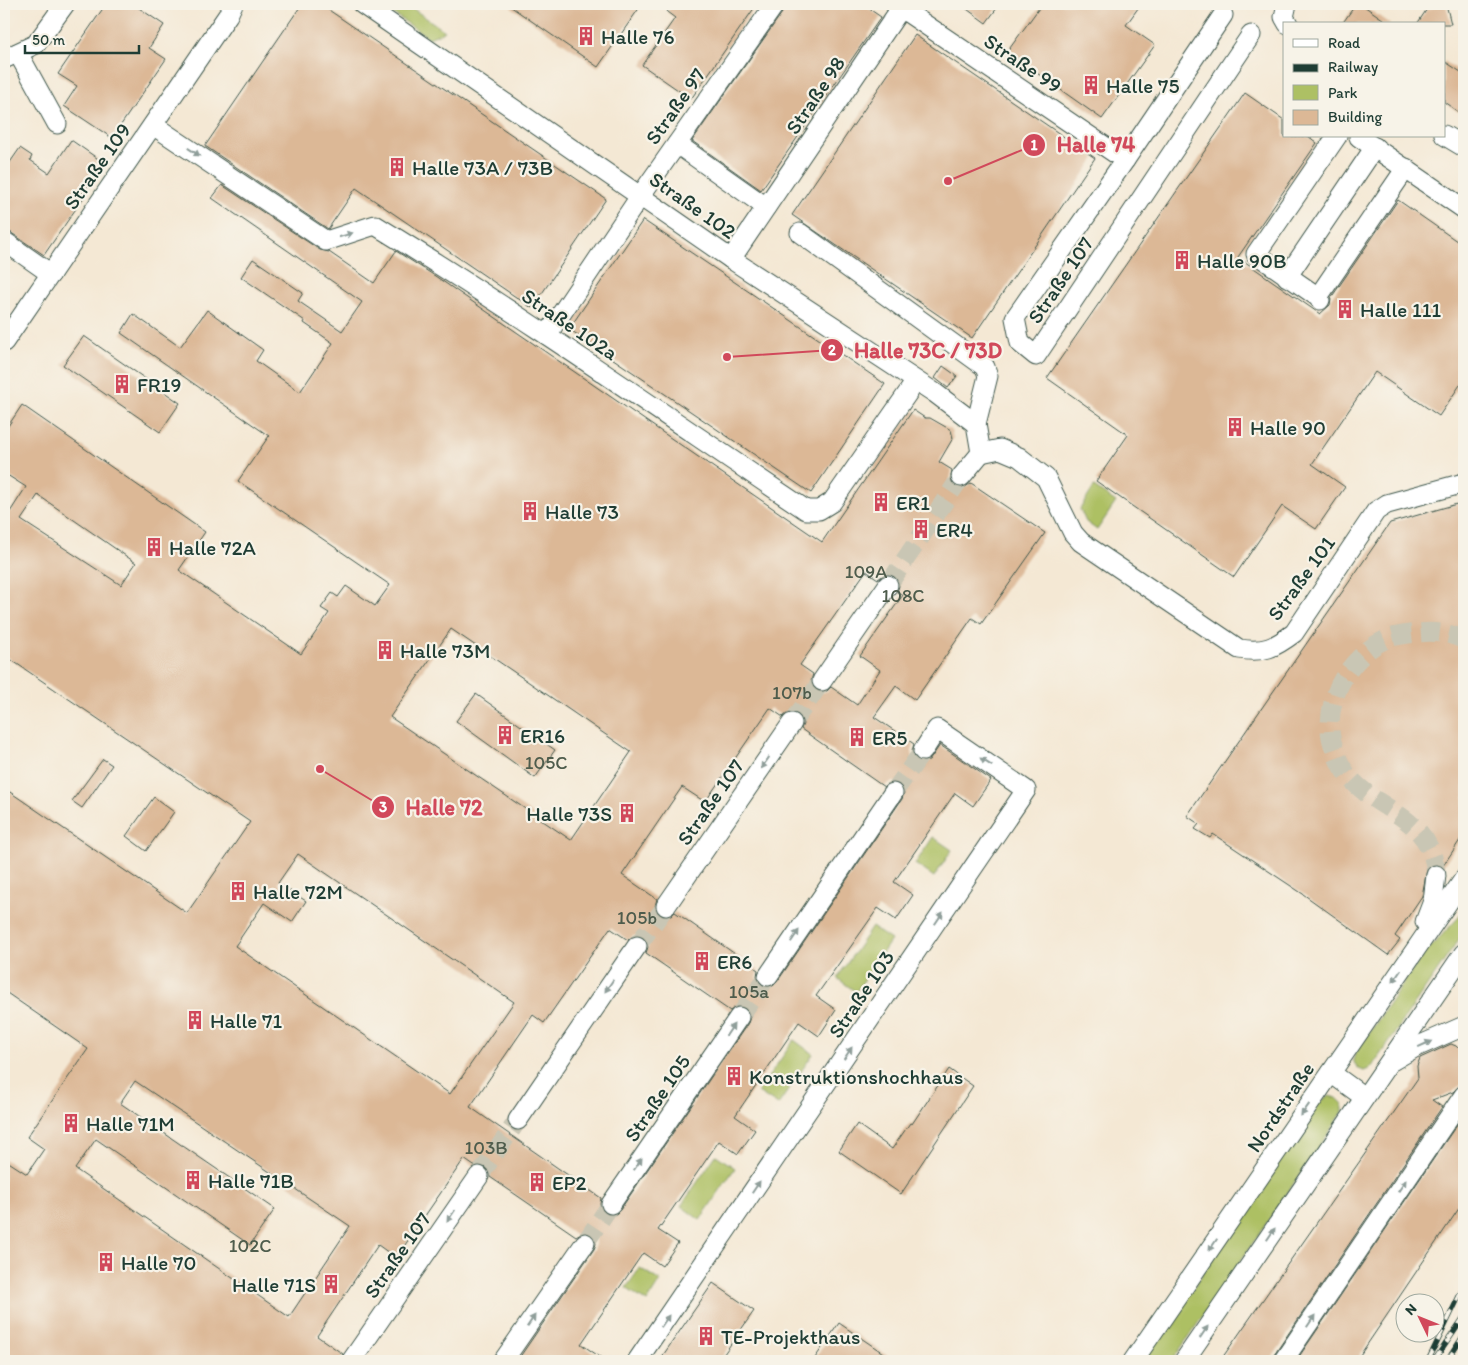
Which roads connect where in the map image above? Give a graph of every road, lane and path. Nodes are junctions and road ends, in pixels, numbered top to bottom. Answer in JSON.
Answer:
{"nodes":[{"id":1,"x":65,"y":4,"type":"edge"},
{"id":2,"x":362,"y":4,"type":"edge"},
{"id":3,"x":775,"y":4,"type":"edge"},
{"id":4,"x":1287,"y":4,"type":"edge"},
{"id":5,"x":898,"y":6,"type":"edge"},
{"id":6,"x":234,"y":8,"type":"edge"},
{"id":7,"x":1223,"y":15,"type":"dead end"},
{"id":8,"x":1287,"y":22,"type":"edge"},
{"id":9,"x":1251,"y":35,"type":"dead end"},
{"id":10,"x":11,"y":56,"type":"edge"},
{"id":11,"x":57,"y":124,"type":"dead end"},
{"id":12,"x":153,"y":125,"type":"junction"},
{"id":13,"x":1446,"y":136,"type":"edge"},
{"id":14,"x":1335,"y":138,"type":"edge"},
{"id":15,"x":1360,"y":138,"type":"edge"},
{"id":16,"x":677,"y":144,"type":"junction"},
{"id":17,"x":1464,"y":147,"type":"edge"},
{"id":18,"x":1375,"y":148,"type":"junction"},
{"id":19,"x":1125,"y":160,"type":"junction"},
{"id":20,"x":1406,"y":168,"type":"junction"},
{"id":21,"x":640,"y":195,"type":"junction"},
{"id":22,"x":766,"y":207,"type":"junction"},
{"id":23,"x":1464,"y":208,"type":"edge"},
{"id":24,"x":800,"y":233,"type":"dead end"},
{"id":25,"x":4,"y":242,"type":"edge"},
{"id":26,"x":731,"y":258,"type":"junction"},
{"id":27,"x":51,"y":274,"type":"junction"},
{"id":28,"x":1287,"y":277,"type":"junction"},
{"id":29,"x":547,"y":335,"type":"junction"},
{"id":30,"x":4,"y":342,"type":"edge"},
{"id":31,"x":916,"y":380,"type":"junction"},
{"id":32,"x":976,"y":424,"type":"junction"},
{"id":33,"x":981,"y":452,"type":"junction"},
{"id":34,"x":961,"y":477,"type":"tunnel mouth"},
{"id":35,"x":1464,"y":483,"type":"edge"},
{"id":36,"x":888,"y":585,"type":"tunnel mouth"},
{"id":37,"x":826,"y":674,"type":"tunnel mouth"},
{"id":38,"x":792,"y":723,"type":"tunnel mouth"},
{"id":39,"x":931,"y":739,"type":"dead end"},
{"id":40,"x":893,"y":793,"type":"tunnel mouth"},
{"id":41,"x":1436,"y":875,"type":"tunnel mouth"},
{"id":42,"x":1464,"y":878,"type":"edge"},
{"id":43,"x":666,"y":906,"type":"tunnel mouth"},
{"id":44,"x":637,"y":946,"type":"tunnel mouth"},
{"id":45,"x":1464,"y":952,"type":"edge"},
{"id":46,"x":1411,"y":956,"type":"junction"},
{"id":47,"x":768,"y":976,"type":"tunnel mouth"},
{"id":48,"x":740,"y":1017,"type":"tunnel mouth"},
{"id":49,"x":1464,"y":1026,"type":"edge"},
{"id":50,"x":1386,"y":1064,"type":"junction"},
{"id":51,"x":1331,"y":1073,"type":"junction"},
{"id":52,"x":1464,"y":1095,"type":"edge"},
{"id":53,"x":1364,"y":1097,"type":"junction"},
{"id":54,"x":518,"y":1120,"type":"tunnel mouth"},
{"id":55,"x":479,"y":1176,"type":"tunnel mouth"},
{"id":56,"x":611,"y":1204,"type":"tunnel mouth"},
{"id":57,"x":585,"y":1243,"type":"tunnel mouth"},
{"id":58,"x":352,"y":1360,"type":"edge"},
{"id":59,"x":503,"y":1361,"type":"edge"},
{"id":60,"x":637,"y":1361,"type":"edge"},
{"id":61,"x":1133,"y":1361,"type":"edge"},
{"id":62,"x":1184,"y":1361,"type":"edge"},
{"id":63,"x":1283,"y":1361,"type":"edge"}],
"edges":[{"from":1,"to":10,"type":"street"},
{"from":2,"to":21,"type":"street","name":"Straße 102"},
{"from":3,"to":16,"type":"street","name":"Straße 97"},
{"from":4,"to":8,"type":"street"},
{"from":5,"to":19,"type":"street","name":"Straße 99"},
{"from":5,"to":22,"type":"street","name":"Straße 98"},
{"from":6,"to":12,"type":"street","name":"Straße 109"},
{"from":7,"to":19,"type":"street","name":"Straße 107"},
{"from":9,"to":19,"type":"street","name":"Straße 107"},
{"from":10,"to":11,"type":"street"},
{"from":12,"to":27,"type":"street","name":"Straße 109"},
{"from":12,"to":29,"type":"street","name":"Straße 102a","one_way":true},
{"from":13,"to":17,"type":"street"},
{"from":14,"to":28,"type":"street"},
{"from":15,"to":18,"type":"street"},
{"from":16,"to":21,"type":"street","name":"Straße 97"},
{"from":16,"to":22,"type":"street"},
{"from":18,"to":20,"type":"street"},
{"from":18,"to":28,"type":"street"},
{"from":20,"to":23,"type":"street"},
{"from":20,"to":28,"type":"street"},
{"from":21,"to":26,"type":"street","name":"Straße 102"},
{"from":21,"to":29,"type":"street","name":"Straße 97"},
{"from":22,"to":26,"type":"street","name":"Straße 98"},
{"from":24,"to":32,"type":"street"},
{"from":25,"to":27,"type":"street"},
{"from":26,"to":31,"type":"street","name":"Straße 102"},
{"from":27,"to":30,"type":"street","name":"Straße 109"},
{"from":29,"to":31,"type":"street","name":"Straße 102a"},
{"from":31,"to":32,"type":"street","name":"Straße 102"},
{"from":32,"to":33,"type":"street"},
{"from":33,"to":34,"type":"street"},
{"from":33,"to":35,"type":"street","name":"Straße 101"},
{"from":36,"to":37,"type":"street"},
{"from":38,"to":43,"type":"street","name":"Straße 107","one_way":true},
{"from":60,"to":39,"type":"street","name":"Straße 103","one_way":true},
{"from":47,"to":40,"type":"street","one_way":true},
{"from":41,"to":46,"type":"street"},
{"from":42,"to":46,"type":"street","name":"Nordstraße"},
{"from":44,"to":54,"type":"street","one_way":true},
{"from":45,"to":50,"type":"street"},
{"from":46,"to":51,"type":"street","name":"Nordstraße","one_way":true},
{"from":56,"to":48,"type":"street","name":"Straße 105","one_way":true},
{"from":50,"to":49,"type":"street","one_way":true},
{"from":50,"to":53,"type":"street"},
{"from":51,"to":53,"type":"street"},
{"from":51,"to":61,"type":"street","name":"Nordstraße","one_way":true},
{"from":63,"to":52,"type":"street","one_way":true},
{"from":62,"to":53,"type":"street","one_way":true},
{"from":55,"to":58,"type":"street","name":"Straße 107","one_way":true},
{"from":59,"to":57,"type":"street","one_way":true}]}
